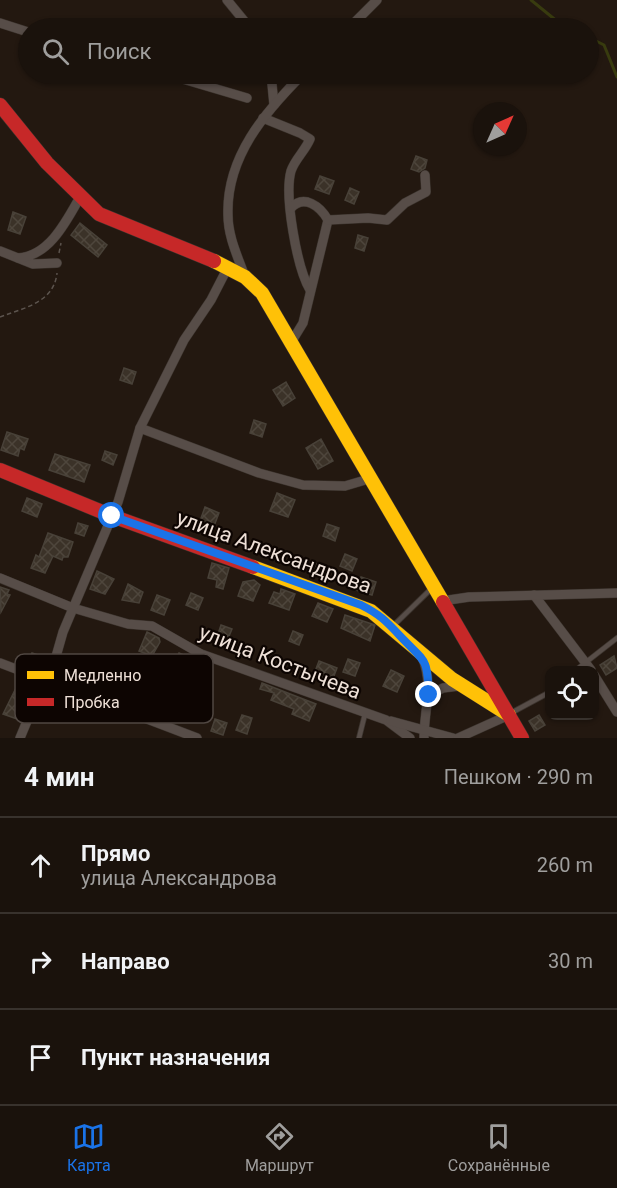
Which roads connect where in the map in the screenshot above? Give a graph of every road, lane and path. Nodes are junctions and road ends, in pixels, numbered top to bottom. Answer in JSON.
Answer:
{"nodes":[{"id":1,"x":226,"y":0,"type":"edge"},
{"id":2,"x":377,"y":0,"type":"edge"},
{"id":3,"x":241,"y":18,"type":"edge"},
{"id":4,"x":359,"y":18,"type":"edge"},
{"id":5,"x":0,"y":23,"type":"edge"},
{"id":6,"x":18,"y":29,"type":"edge"},
{"id":7,"x":200,"y":84,"type":"edge"},
{"id":8,"x":272,"y":84,"type":"edge"},
{"id":9,"x":294,"y":84,"type":"edge"},
{"id":10,"x":247,"y":98,"type":"dead end"},
{"id":11,"x":0,"y":105,"type":"edge"},
{"id":12,"x":274,"y":105,"type":"junction"},
{"id":13,"x":263,"y":118,"type":"junction"},
{"id":14,"x":425,"y":176,"type":"dead end"},
{"id":15,"x":80,"y":197,"type":"junction"},
{"id":16,"x":291,"y":208,"type":"junction"},
{"id":17,"x":328,"y":220,"type":"junction"},
{"id":18,"x":63,"y":235,"type":"dead end"},
{"id":19,"x":0,"y":251,"type":"edge"},
{"id":20,"x":18,"y":258,"type":"junction"},
{"id":21,"x":57,"y":263,"type":"junction"},
{"id":22,"x":228,"y":267,"type":"junction"},
{"id":23,"x":245,"y":277,"type":"junction"},
{"id":24,"x":310,"y":290,"type":"junction"},
{"id":25,"x":0,"y":317,"type":"edge"},
{"id":26,"x":292,"y":341,"type":"junction"},
{"id":27,"x":140,"y":428,"type":"junction"},
{"id":28,"x":0,"y":470,"type":"edge"},
{"id":29,"x":372,"y":478,"type":"junction"},
{"id":30,"x":112,"y":516,"type":"junction"},
{"id":31,"x":0,"y":578,"type":"edge"},
{"id":32,"x":434,"y":586,"type":"junction"},
{"id":33,"x":617,"y":593,"type":"edge"},
{"id":34,"x":534,"y":595,"type":"junction"},
{"id":35,"x":442,"y":601,"type":"junction"},
{"id":36,"x":73,"y":608,"type":"junction"},
{"id":37,"x":393,"y":626,"type":"junction"},
{"id":38,"x":617,"y":638,"type":"edge"},
{"id":39,"x":57,"y":654,"type":"edge"},
{"id":40,"x":201,"y":654,"type":"edge"},
{"id":41,"x":421,"y":654,"type":"junction"},
{"id":42,"x":213,"y":658,"type":"edge"},
{"id":43,"x":585,"y":662,"type":"junction"},
{"id":44,"x":0,"y":663,"type":"edge"},
{"id":45,"x":580,"y":666,"type":"edge"},
{"id":46,"x":588,"y":666,"type":"edge"},
{"id":47,"x":15,"y":669,"type":"edge"},
{"id":48,"x":599,"y":683,"type":"edge"},
{"id":49,"x":459,"y":686,"type":"junction"},
{"id":50,"x":545,"y":694,"type":"edge"},
{"id":51,"x":429,"y":695,"type":"junction"},
{"id":52,"x":617,"y":712,"type":"edge"},
{"id":53,"x":364,"y":714,"type":"junction"},
{"id":54,"x":508,"y":714,"type":"junction"},
{"id":55,"x":386,"y":720,"type":"junction"},
{"id":56,"x":26,"y":723,"type":"edge"},
{"id":57,"x":158,"y":723,"type":"edge"},
{"id":58,"x":424,"y":734,"type":"edge"},
{"id":59,"x":20,"y":738,"type":"edge"},
{"id":60,"x":197,"y":738,"type":"edge"},
{"id":61,"x":359,"y":738,"type":"edge"},
{"id":62,"x":410,"y":738,"type":"edge"},
{"id":63,"x":453,"y":738,"type":"edge"},
{"id":64,"x":458,"y":738,"type":"edge"},
{"id":65,"x":522,"y":738,"type":"edge"}],
"edges":[{"from":1,"to":3,"type":"street"},
{"from":2,"to":4,"type":"street"},
{"from":5,"to":6,"type":"street"},
{"from":7,"to":10,"type":"street"},
{"from":8,"to":12,"type":"street"},
{"from":9,"to":12,"type":"street"},
{"from":11,"to":15,"type":"street","name":"улица Александрова"},
{"from":12,"to":13,"type":"street"},
{"from":13,"to":16,"type":"street"},
{"from":13,"to":23,"type":"street"},
{"from":14,"to":17,"type":"street"},
{"from":15,"to":20,"type":"street"},
{"from":15,"to":22,"type":"street","name":"улица Александрова"},
{"from":16,"to":17,"type":"street"},
{"from":16,"to":24,"type":"street"},
{"from":17,"to":24,"type":"street"},
{"from":18,"to":21,"type":"path"},
{"from":19,"to":20,"type":"street"},
{"from":20,"to":21,"type":"street"},
{"from":21,"to":25,"type":"path"},
{"from":22,"to":23,"type":"street","name":"улица Александрова"},
{"from":22,"to":27,"type":"street"},
{"from":23,"to":26,"type":"street","name":"улица Александрова"},
{"from":24,"to":26,"type":"street"},
{"from":26,"to":29,"type":"street","name":"улица Александрова"},
{"from":27,"to":29,"type":"street"},
{"from":27,"to":30,"type":"street"},
{"from":28,"to":30,"type":"street","name":"улица Александрова"},
{"from":29,"to":32,"type":"street","name":"улица Александрова"},
{"from":30,"to":36,"type":"street"},
{"from":30,"to":37,"type":"street","name":"улица Александрова"},
{"from":31,"to":36,"type":"street","name":"улица Костычева"},
{"from":32,"to":35,"type":"street","name":"улица Александрова"},
{"from":32,"to":37,"type":"lane"},
{"from":33,"to":34,"type":"street"},
{"from":34,"to":35,"type":"street"},
{"from":34,"to":43,"type":"street"},
{"from":35,"to":54,"type":"street","name":"улица Александрова"},
{"from":36,"to":39,"type":"street"},
{"from":36,"to":40,"type":"street","name":"улица Костычева"},
{"from":37,"to":41,"type":"street","name":"улица Александрова"},
{"from":38,"to":43,"type":"lane"},
{"from":41,"to":49,"type":"street","name":"улица Александрова"},
{"from":41,"to":51,"type":"street"},
{"from":42,"to":53,"type":"street","name":"улица Костычева"},
{"from":43,"to":45,"type":"lane"},
{"from":43,"to":46,"type":"street"},
{"from":44,"to":47,"type":"street"},
{"from":48,"to":52,"type":"street"},
{"from":49,"to":51,"type":"street"},
{"from":49,"to":54,"type":"street","name":"улица Александрова"},
{"from":50,"to":54,"type":"lane"},
{"from":51,"to":58,"type":"street"},
{"from":53,"to":55,"type":"street","name":"улица Костычева"},
{"from":53,"to":61,"type":"lane"},
{"from":54,"to":64,"type":"street"},
{"from":54,"to":65,"type":"street","name":"улица Александрова"},
{"from":55,"to":58,"type":"street"},
{"from":55,"to":62,"type":"street","name":"улица Костычева"},
{"from":56,"to":59,"type":"street"},
{"from":57,"to":60,"type":"street"},
{"from":58,"to":63,"type":"street"}]}
